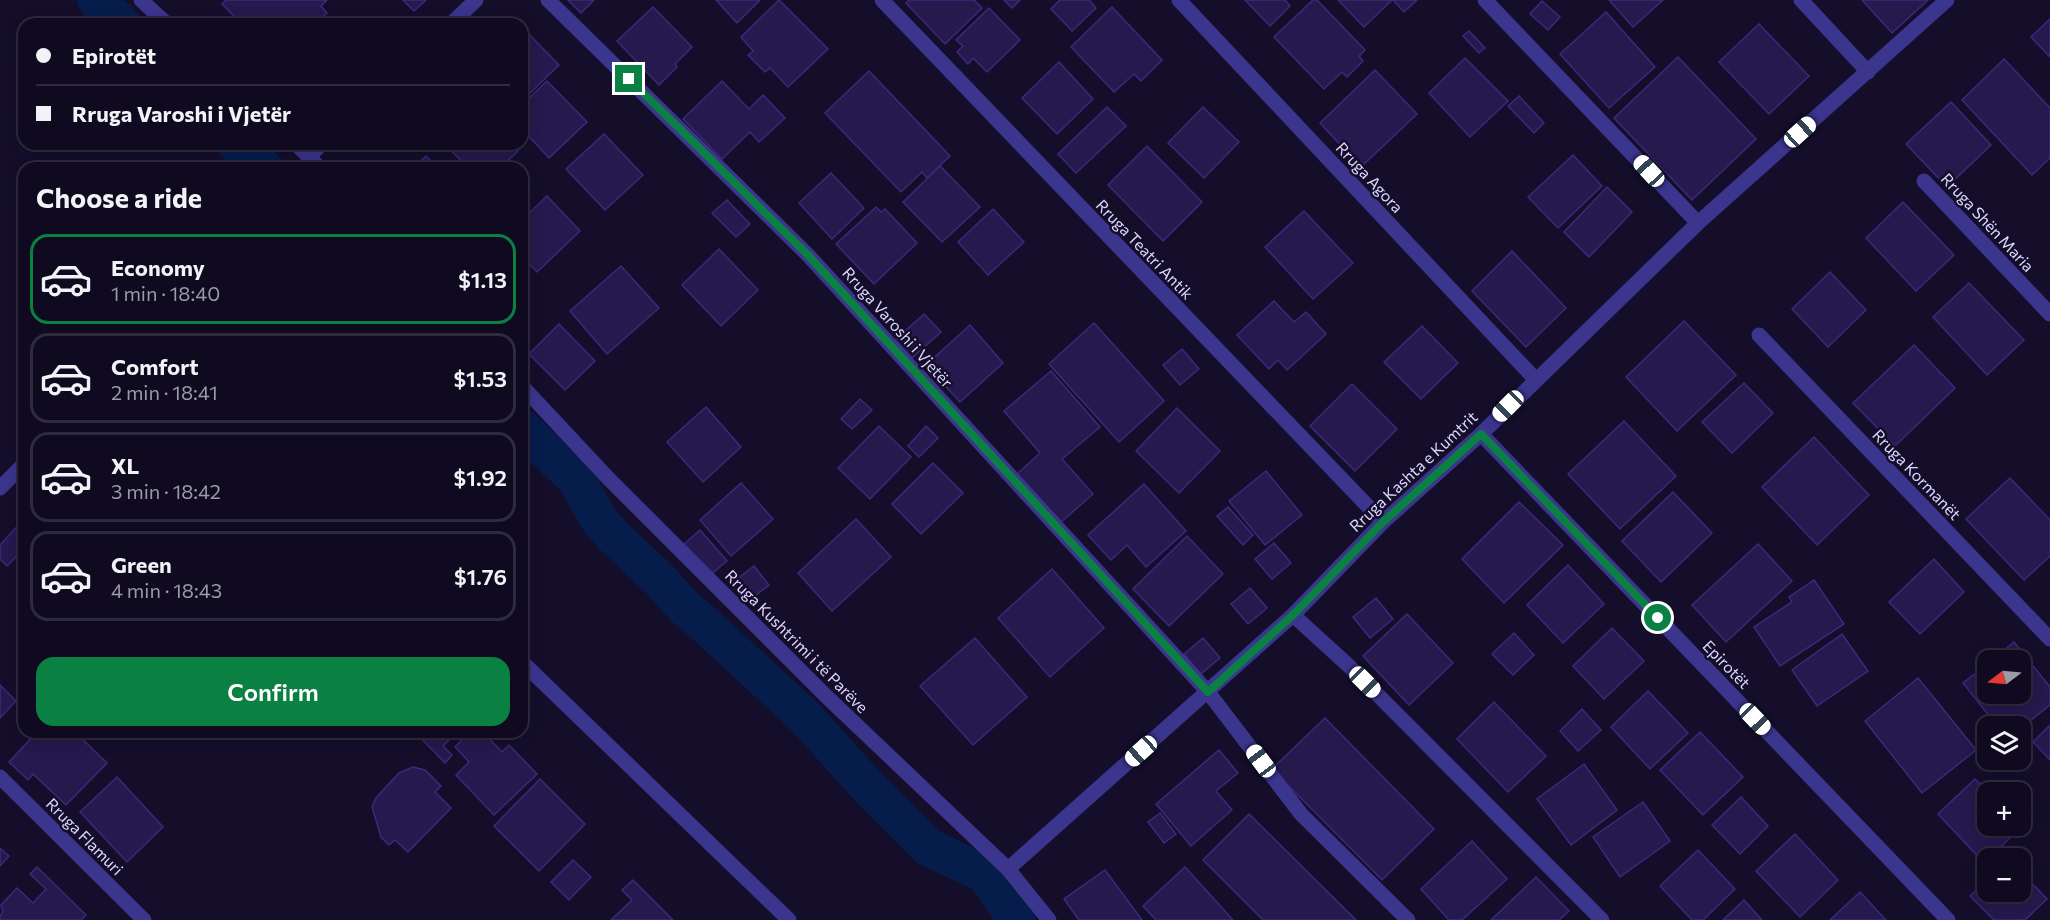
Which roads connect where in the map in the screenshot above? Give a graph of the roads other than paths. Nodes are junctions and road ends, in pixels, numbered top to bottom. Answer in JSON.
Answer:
{"nodes":[{"id":1,"x":141,"y":0,"type":"edge"},
{"id":2,"x":476,"y":0,"type":"edge"},
{"id":3,"x":548,"y":0,"type":"edge"},
{"id":4,"x":882,"y":0,"type":"edge"},
{"id":5,"x":1179,"y":0,"type":"edge"},
{"id":6,"x":1485,"y":0,"type":"edge"},
{"id":7,"x":1801,"y":0,"type":"edge"},
{"id":8,"x":1947,"y":0,"type":"edge"},
{"id":9,"x":160,"y":18,"type":"edge"},
{"id":10,"x":456,"y":18,"type":"edge"},
{"id":11,"x":1868,"y":72,"type":"junction"},
{"id":12,"x":302,"y":150,"type":"edge"},
{"id":13,"x":316,"y":150,"type":"edge"},
{"id":14,"x":309,"y":156,"type":"junction"},
{"id":15,"x":314,"y":162,"type":"edge"},
{"id":16,"x":1924,"y":181,"type":"dead end"},
{"id":17,"x":1698,"y":223,"type":"junction"},
{"id":18,"x":2050,"y":314,"type":"edge"},
{"id":19,"x":1759,"y":335,"type":"dead end"},
{"id":20,"x":1535,"y":379,"type":"junction"},
{"id":21,"x":528,"y":392,"type":"edge"},
{"id":22,"x":1481,"y":434,"type":"junction"},
{"id":23,"x":18,"y":470,"type":"edge"},
{"id":24,"x":0,"y":488,"type":"edge"},
{"id":25,"x":1383,"y":522,"type":"junction"},
{"id":26,"x":1293,"y":615,"type":"junction"},
{"id":27,"x":2050,"y":639,"type":"edge"},
{"id":28,"x":528,"y":668,"type":"edge"},
{"id":29,"x":1208,"y":692,"type":"junction"},
{"id":30,"x":0,"y":777,"type":"edge"},
{"id":31,"x":1008,"y":869,"type":"junction"},
{"id":32,"x":144,"y":920,"type":"edge"},
{"id":33,"x":789,"y":920,"type":"edge"},
{"id":34,"x":1049,"y":920,"type":"edge"},
{"id":35,"x":1408,"y":920,"type":"edge"},
{"id":36,"x":1602,"y":920,"type":"edge"},
{"id":37,"x":1948,"y":920,"type":"edge"}],
"edges":[{"from":1,"to":9,"type":"street"},
{"from":2,"to":10,"type":"street"},
{"from":3,"to":29,"type":"street","name":"Rruga Varoshi i Vjetër"},
{"from":4,"to":25,"type":"street","name":"Rruga Teatri Antik"},
{"from":5,"to":20,"type":"street","name":"Rruga Agora"},
{"from":6,"to":17,"type":"street"},
{"from":7,"to":11,"type":"street"},
{"from":8,"to":11,"type":"street","name":"Rruga Kashta e Kumtrit"},
{"from":11,"to":17,"type":"street","name":"Rruga Kashta e Kumtrit"},
{"from":12,"to":14,"type":"street"},
{"from":13,"to":14,"type":"street"},
{"from":14,"to":15,"type":"street"},
{"from":16,"to":18,"type":"street","name":"Rruga Shën Maria"},
{"from":17,"to":20,"type":"street","name":"Rruga Kashta e Kumtrit"},
{"from":19,"to":27,"type":"street","name":"Rruga Kormanët"},
{"from":20,"to":22,"type":"street","name":"Rruga Kashta e Kumtrit"},
{"from":21,"to":31,"type":"street","name":"Rruga Kushtrimi i të Parëve"},
{"from":22,"to":25,"type":"street","name":"Rruga Kashta e Kumtrit"},
{"from":22,"to":37,"type":"street","name":"Epirotët"},
{"from":23,"to":24,"type":"street"},
{"from":25,"to":26,"type":"street","name":"Rruga Kashta e Kumtrit"},
{"from":26,"to":29,"type":"street","name":"Rruga Kashta e Kumtrit"},
{"from":26,"to":36,"type":"street"},
{"from":28,"to":33,"type":"street"},
{"from":29,"to":31,"type":"street","name":"Rruga Kashta e Kumtrit"},
{"from":29,"to":35,"type":"street","name":"Rruga Varoshi i Vjetër"},
{"from":30,"to":32,"type":"street","name":"Rruga Flamuri"},
{"from":31,"to":34,"type":"street","name":"Rruga Kushtrimi i të Parëve"}]}
